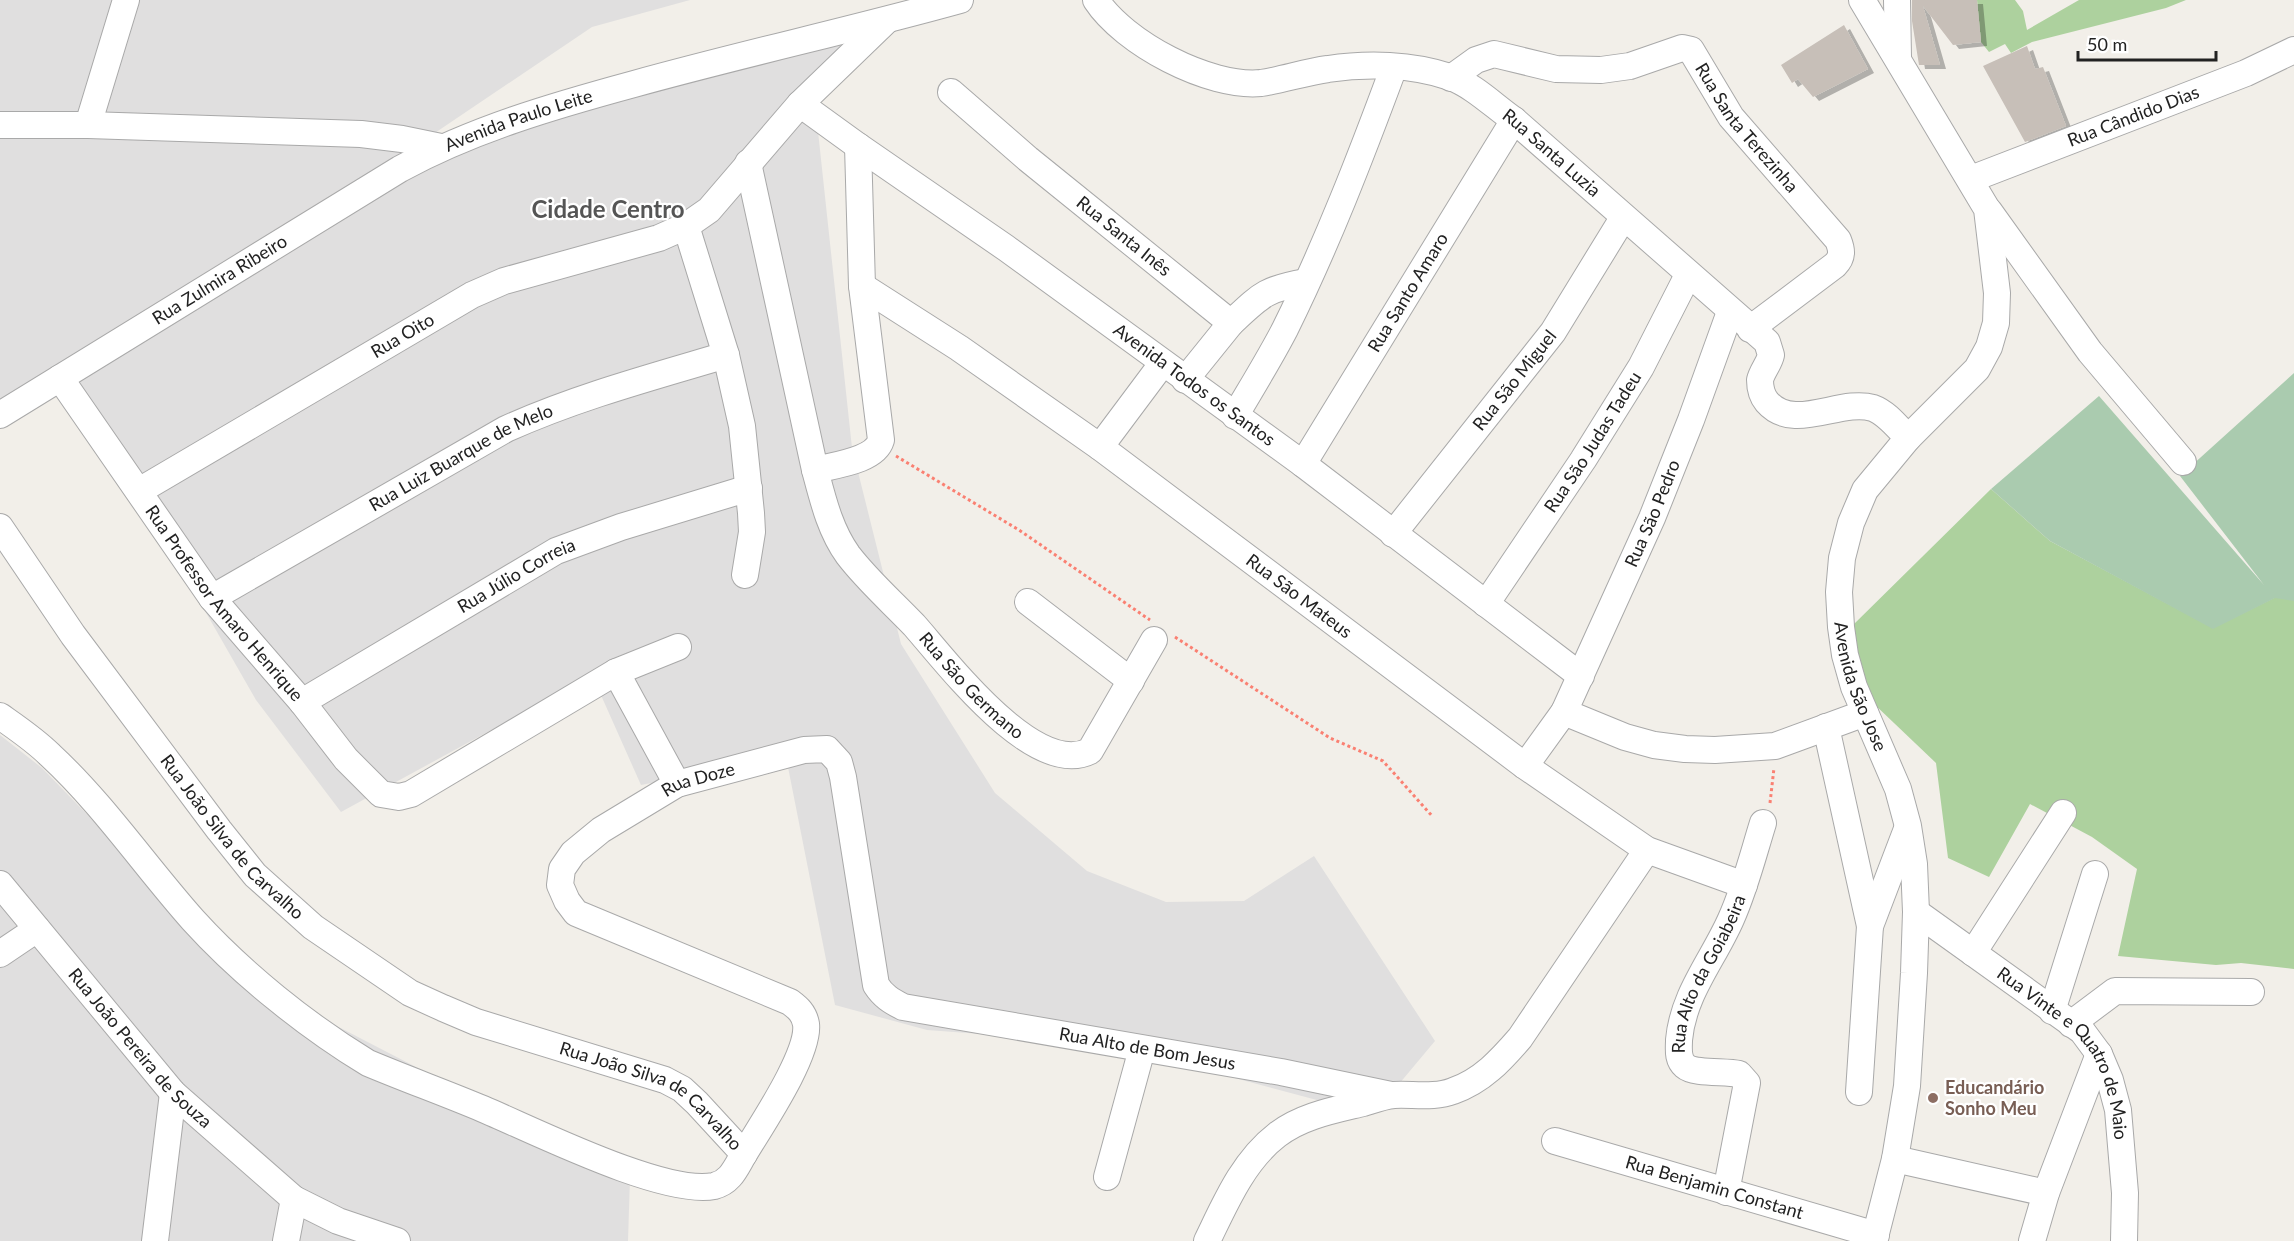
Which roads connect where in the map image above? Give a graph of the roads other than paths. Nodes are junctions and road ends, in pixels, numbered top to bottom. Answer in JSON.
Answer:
{"nodes":[{"id":1,"x":126,"y":0,"type":"edge"},
{"id":2,"x":960,"y":0,"type":"edge"},
{"id":3,"x":1096,"y":0,"type":"edge"},
{"id":4,"x":1862,"y":0,"type":"edge"},
{"id":5,"x":1897,"y":0,"type":"edge"},
{"id":6,"x":881,"y":11,"type":"edge"},
{"id":7,"x":2294,"y":50,"type":"edge"},
{"id":8,"x":1898,"y":58,"type":"junction"},
{"id":9,"x":1394,"y":67,"type":"junction"},
{"id":10,"x":1451,"y":78,"type":"junction"},
{"id":11,"x":951,"y":92,"type":"dead end"},
{"id":12,"x":800,"y":104,"type":"junction"},
{"id":13,"x":1514,"y":120,"type":"junction"},
{"id":14,"x":0,"y":125,"type":"edge"},
{"id":15,"x":88,"y":125,"type":"junction"},
{"id":16,"x":858,"y":146,"type":"junction"},
{"id":17,"x":441,"y":147,"type":"junction"},
{"id":18,"x":748,"y":163,"type":"junction"},
{"id":19,"x":1971,"y":179,"type":"junction"},
{"id":20,"x":1987,"y":209,"type":"junction"},
{"id":21,"x":1623,"y":218,"type":"junction"},
{"id":22,"x":686,"y":226,"type":"junction"},
{"id":23,"x":1688,"y":275,"type":"junction"},
{"id":24,"x":1306,"y":282,"type":"junction"},
{"id":25,"x":862,"y":286,"type":"junction"},
{"id":26,"x":1730,"y":312,"type":"junction"},
{"id":27,"x":1231,"y":323,"type":"junction"},
{"id":28,"x":1750,"y":329,"type":"junction"},
{"id":29,"x":726,"y":355,"type":"junction"},
{"id":30,"x":1162,"y":364,"type":"junction"},
{"id":31,"x":60,"y":378,"type":"junction"},
{"id":32,"x":1185,"y":380,"type":"junction"},
{"id":33,"x":0,"y":415,"type":"edge"},
{"id":34,"x":1235,"y":416,"type":"junction"},
{"id":35,"x":1908,"y":438,"type":"junction"},
{"id":36,"x":1100,"y":447,"type":"junction"},
{"id":37,"x":2183,"y":462,"type":"dead end"},
{"id":38,"x":1303,"y":464,"type":"junction"},
{"id":39,"x":815,"y":470,"type":"junction"},
{"id":40,"x":749,"y":488,"type":"junction"},
{"id":41,"x":139,"y":491,"type":"junction"},
{"id":42,"x":0,"y":526,"type":"edge"},
{"id":43,"x":1393,"y":534,"type":"junction"},
{"id":44,"x":745,"y":575,"type":"dead end"},
{"id":45,"x":212,"y":598,"type":"junction"},
{"id":46,"x":1028,"y":602,"type":"dead end"},
{"id":47,"x":1485,"y":604,"type":"junction"},
{"id":48,"x":1154,"y":640,"type":"dead end"},
{"id":49,"x":678,"y":647,"type":"dead end"},
{"id":50,"x":615,"y":672,"type":"junction"},
{"id":51,"x":1581,"y":676,"type":"junction"},
{"id":52,"x":1131,"y":681,"type":"junction"},
{"id":53,"x":302,"y":702,"type":"junction"},
{"id":54,"x":1564,"y":712,"type":"junction"},
{"id":55,"x":1865,"y":713,"type":"junction"},
{"id":56,"x":0,"y":716,"type":"edge"},
{"id":57,"x":1826,"y":727,"type":"junction"},
{"id":58,"x":1525,"y":766,"type":"junction"},
{"id":59,"x":677,"y":784,"type":"junction"},
{"id":60,"x":2063,"y":813,"type":"dead end"},
{"id":61,"x":1763,"y":823,"type":"road end"},
{"id":62,"x":1908,"y":826,"type":"junction"},
{"id":63,"x":1647,"y":850,"type":"junction"},
{"id":64,"x":2095,"y":874,"type":"dead end"},
{"id":65,"x":0,"y":884,"type":"edge"},
{"id":66,"x":1744,"y":885,"type":"junction"},
{"id":67,"x":1916,"y":912,"type":"junction"},
{"id":68,"x":1870,"y":926,"type":"junction"},
{"id":69,"x":37,"y":929,"type":"junction"},
{"id":70,"x":1973,"y":953,"type":"junction"},
{"id":71,"x":0,"y":954,"type":"edge"},
{"id":72,"x":2251,"y":992,"type":"dead end"},
{"id":73,"x":903,"y":1007,"type":"joint"},
{"id":74,"x":2062,"y":1017,"type":"junction"},
{"id":75,"x":1142,"y":1049,"type":"junction"},
{"id":76,"x":2099,"y":1054,"type":"junction"},
{"id":77,"x":1859,"y":1092,"type":"dead end"},
{"id":78,"x":173,"y":1094,"type":"junction"},
{"id":79,"x":1391,"y":1095,"type":"junction"},
{"id":80,"x":1555,"y":1141,"type":"dead end"},
{"id":81,"x":744,"y":1154,"type":"junction"},
{"id":82,"x":1895,"y":1159,"type":"junction"},
{"id":83,"x":1107,"y":1176,"type":"dead end"},
{"id":84,"x":1726,"y":1192,"type":"junction"},
{"id":85,"x":2046,"y":1193,"type":"junction"},
{"id":86,"x":294,"y":1198,"type":"junction"},
{"id":87,"x":1875,"y":1238,"type":"edge"},
{"id":88,"x":155,"y":1241,"type":"edge"},
{"id":89,"x":286,"y":1241,"type":"edge"},
{"id":90,"x":397,"y":1241,"type":"edge"},
{"id":91,"x":1206,"y":1241,"type":"edge"},
{"id":92,"x":2032,"y":1241,"type":"edge"},
{"id":93,"x":2124,"y":1241,"type":"edge"}],
"edges":[{"from":1,"to":15,"type":"street"},
{"from":2,"to":6,"type":"street","name":"Avenida Paulo Leite"},
{"from":3,"to":9,"type":"street","name":"Rua Santa Luzia"},
{"from":4,"to":8,"type":"street","name":"Avenida São Jose"},
{"from":5,"to":8,"type":"street"},
{"from":6,"to":12,"type":"street","name":"Rua Oito"},
{"from":6,"to":17,"type":"street","name":"Avenida Paulo Leite"},
{"from":7,"to":19,"type":"street","name":"Rua Cândido Dias"},
{"from":8,"to":19,"type":"street","name":"Avenida São Jose"},
{"from":9,"to":10,"type":"street","name":"Rua Santa Luzia"},
{"from":9,"to":24,"type":"street"},
{"from":10,"to":13,"type":"street","name":"Rua Santa Luzia"},
{"from":10,"to":28,"type":"street","name":"Rua Santa Terezinha"},
{"from":11,"to":27,"type":"street","name":"Rua Santa Inês"},
{"from":12,"to":16,"type":"street","name":"Avenida Todos os Santos"},
{"from":12,"to":18,"type":"street","name":"Rua Oito"},
{"from":13,"to":21,"type":"street","name":"Rua Santa Luzia"},
{"from":13,"to":38,"type":"street","name":"Rua Santo Amaro"},
{"from":14,"to":15,"type":"street","name":"Avenida Paulo Leite"},
{"from":15,"to":17,"type":"street","name":"Avenida Paulo Leite"},
{"from":16,"to":25,"type":"street"},
{"from":16,"to":30,"type":"street","name":"Avenida Todos os Santos"},
{"from":17,"to":31,"type":"street","name":"Rua Zulmira Ribeiro"},
{"from":18,"to":22,"type":"street","name":"Rua Oito"},
{"from":18,"to":39,"type":"street"},
{"from":19,"to":20,"type":"street","name":"Avenida São Jose"},
{"from":20,"to":35,"type":"street","name":"Avenida São Jose"},
{"from":20,"to":37,"type":"street"},
{"from":21,"to":23,"type":"street","name":"Rua Santa Luzia"},
{"from":21,"to":43,"type":"street","name":"Rua São Miguel"},
{"from":22,"to":29,"type":"street"},
{"from":22,"to":41,"type":"street","name":"Rua Oito"},
{"from":23,"to":26,"type":"street","name":"Rua Santa Luzia"},
{"from":23,"to":47,"type":"street","name":"Rua São Judas Tadeu"},
{"from":24,"to":27,"type":"street"},
{"from":24,"to":34,"type":"street"},
{"from":25,"to":36,"type":"street","name":"Rua São Mateus"},
{"from":25,"to":39,"type":"street"},
{"from":26,"to":28,"type":"street","name":"Rua Santa Luzia"},
{"from":26,"to":51,"type":"street","name":"Rua São Pedro"},
{"from":27,"to":32,"type":"street"},
{"from":28,"to":35,"type":"street","name":"Rua Santa Luzia"},
{"from":29,"to":40,"type":"street"},
{"from":29,"to":45,"type":"street","name":"Rua Luiz Buarque de Melo"},
{"from":30,"to":32,"type":"street","name":"Avenida Todos os Santos"},
{"from":30,"to":36,"type":"street"},
{"from":31,"to":33,"type":"street","name":"Rua Zulmira Ribeiro"},
{"from":31,"to":41,"type":"street","name":"Rua Professor Amaro Henrique"},
{"from":32,"to":34,"type":"street","name":"Avenida Todos os Santos"},
{"from":34,"to":38,"type":"street","name":"Avenida Todos os Santos"},
{"from":35,"to":55,"type":"street","name":"Avenida São Jose"},
{"from":36,"to":58,"type":"street","name":"Rua São Mateus"},
{"from":38,"to":43,"type":"street","name":"Avenida Todos os Santos"},
{"from":39,"to":52,"type":"street","name":"Rua São Germano"},
{"from":40,"to":44,"type":"street"},
{"from":40,"to":53,"type":"street","name":"Rua Júlio Correia"},
{"from":41,"to":45,"type":"street","name":"Rua Professor Amaro Henrique"},
{"from":42,"to":81,"type":"street","name":"Rua João Silva de Carvalho"},
{"from":43,"to":47,"type":"street","name":"Avenida Todos os Santos"},
{"from":45,"to":53,"type":"street","name":"Rua Professor Amaro Henrique"},
{"from":46,"to":52,"type":"street"},
{"from":47,"to":51,"type":"street","name":"Avenida Todos os Santos"},
{"from":48,"to":52,"type":"street","name":"Rua São Germano"},
{"from":49,"to":50,"type":"street"},
{"from":50,"to":53,"type":"street","name":"Rua Professor Amaro Henrique"},
{"from":50,"to":59,"type":"street"},
{"from":51,"to":54,"type":"street","name":"Rua São Pedro"},
{"from":54,"to":57,"type":"street"},
{"from":54,"to":58,"type":"street"},
{"from":55,"to":57,"type":"street"},
{"from":55,"to":62,"type":"street","name":"Avenida São Jose"},
{"from":56,"to":81,"type":"street","name":"Rua João Silva de Carvalho"},
{"from":57,"to":68,"type":"street"},
{"from":58,"to":63,"type":"street","name":"Rua São Mateus"},
{"from":59,"to":73,"type":"street","name":"Rua Doze"},
{"from":59,"to":81,"type":"street","name":"Rua Doze"},
{"from":60,"to":70,"type":"street"},
{"from":61,"to":66,"type":"street","name":"Rua Alto da Goiabeira"},
{"from":62,"to":67,"type":"street","name":"Avenida São Jose"},
{"from":62,"to":68,"type":"street"},
{"from":63,"to":66,"type":"street","name":"Rua São Mateus"},
{"from":63,"to":79,"type":"street"},
{"from":64,"to":74,"type":"street"},
{"from":65,"to":69,"type":"street","name":"Rua João Pereira de Souza"},
{"from":66,"to":84,"type":"street","name":"Rua Alto da Goiabeira"},
{"from":67,"to":70,"type":"street","name":"Rua Vinte e Quatro de Maio"},
{"from":67,"to":82,"type":"street","name":"Avenida São Jose"},
{"from":68,"to":77,"type":"street"},
{"from":69,"to":71,"type":"street"},
{"from":69,"to":78,"type":"street","name":"Rua João Pereira de Souza"},
{"from":70,"to":74,"type":"street","name":"Rua Vinte e Quatro de Maio"},
{"from":72,"to":74,"type":"street"},
{"from":73,"to":75,"type":"street","name":"Rua Alto de Bom Jesus"},
{"from":74,"to":76,"type":"street","name":"Rua Vinte e Quatro de Maio"},
{"from":75,"to":79,"type":"street","name":"Rua Alto de Bom Jesus"},
{"from":75,"to":83,"type":"street"},
{"from":76,"to":85,"type":"street"},
{"from":76,"to":93,"type":"street","name":"Rua Vinte e Quatro de Maio"},
{"from":78,"to":86,"type":"street","name":"Rua João Pereira de Souza"},
{"from":78,"to":88,"type":"street"},
{"from":79,"to":91,"type":"street"},
{"from":80,"to":84,"type":"street","name":"Rua Benjamin Constant"},
{"from":82,"to":85,"type":"street"},
{"from":82,"to":87,"type":"street","name":"Avenida São Jose"},
{"from":84,"to":87,"type":"street","name":"Rua Benjamin Constant"},
{"from":85,"to":92,"type":"street"},
{"from":86,"to":89,"type":"street"},
{"from":86,"to":90,"type":"street","name":"Rua João Pereira de Souza"}]}
